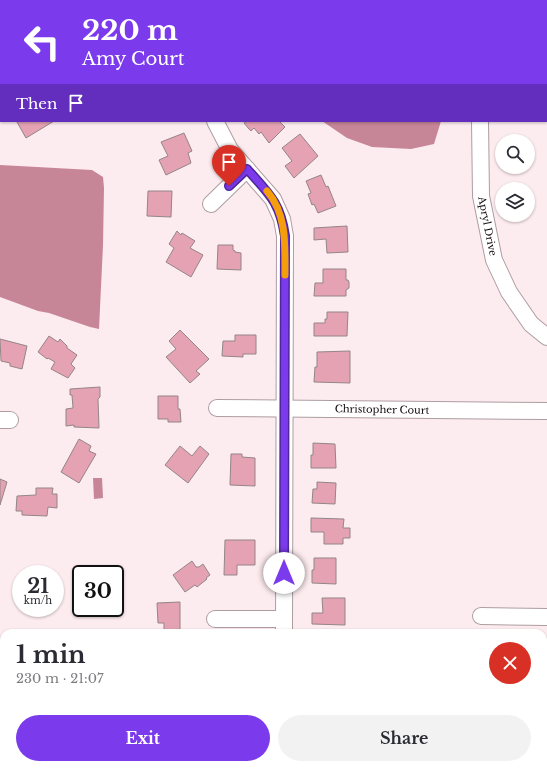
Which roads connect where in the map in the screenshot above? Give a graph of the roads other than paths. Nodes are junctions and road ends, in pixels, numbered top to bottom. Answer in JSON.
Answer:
{"nodes":[{"id":1,"x":216,"y":122,"type":"edge"},
{"id":2,"x":480,"y":122,"type":"edge"},
{"id":3,"x":247,"y":169,"type":"junction"},
{"id":4,"x":211,"y":204,"type":"dead end"},
{"id":5,"x":547,"y":337,"type":"edge"},
{"id":6,"x":216,"y":408,"type":"dead end"},
{"id":7,"x":285,"y":408,"type":"junction"},
{"id":8,"x":547,"y":411,"type":"edge"},
{"id":9,"x":482,"y":616,"type":"dead end"},
{"id":10,"x":547,"y":617,"type":"edge"},
{"id":11,"x":215,"y":619,"type":"dead end"},
{"id":12,"x":284,"y":626,"type":"edge"}],
"edges":[{"from":1,"to":3,"type":"street"},
{"from":2,"to":5,"type":"street","name":"Apryl Drive"},
{"from":3,"to":4,"type":"street"},
{"from":3,"to":7,"type":"street"},
{"from":6,"to":7,"type":"street","name":"Christopher Court"},
{"from":7,"to":8,"type":"street","name":"Christopher Court"},
{"from":7,"to":12,"type":"street"},
{"from":9,"to":10,"type":"street"},
{"from":11,"to":12,"type":"street"}]}
